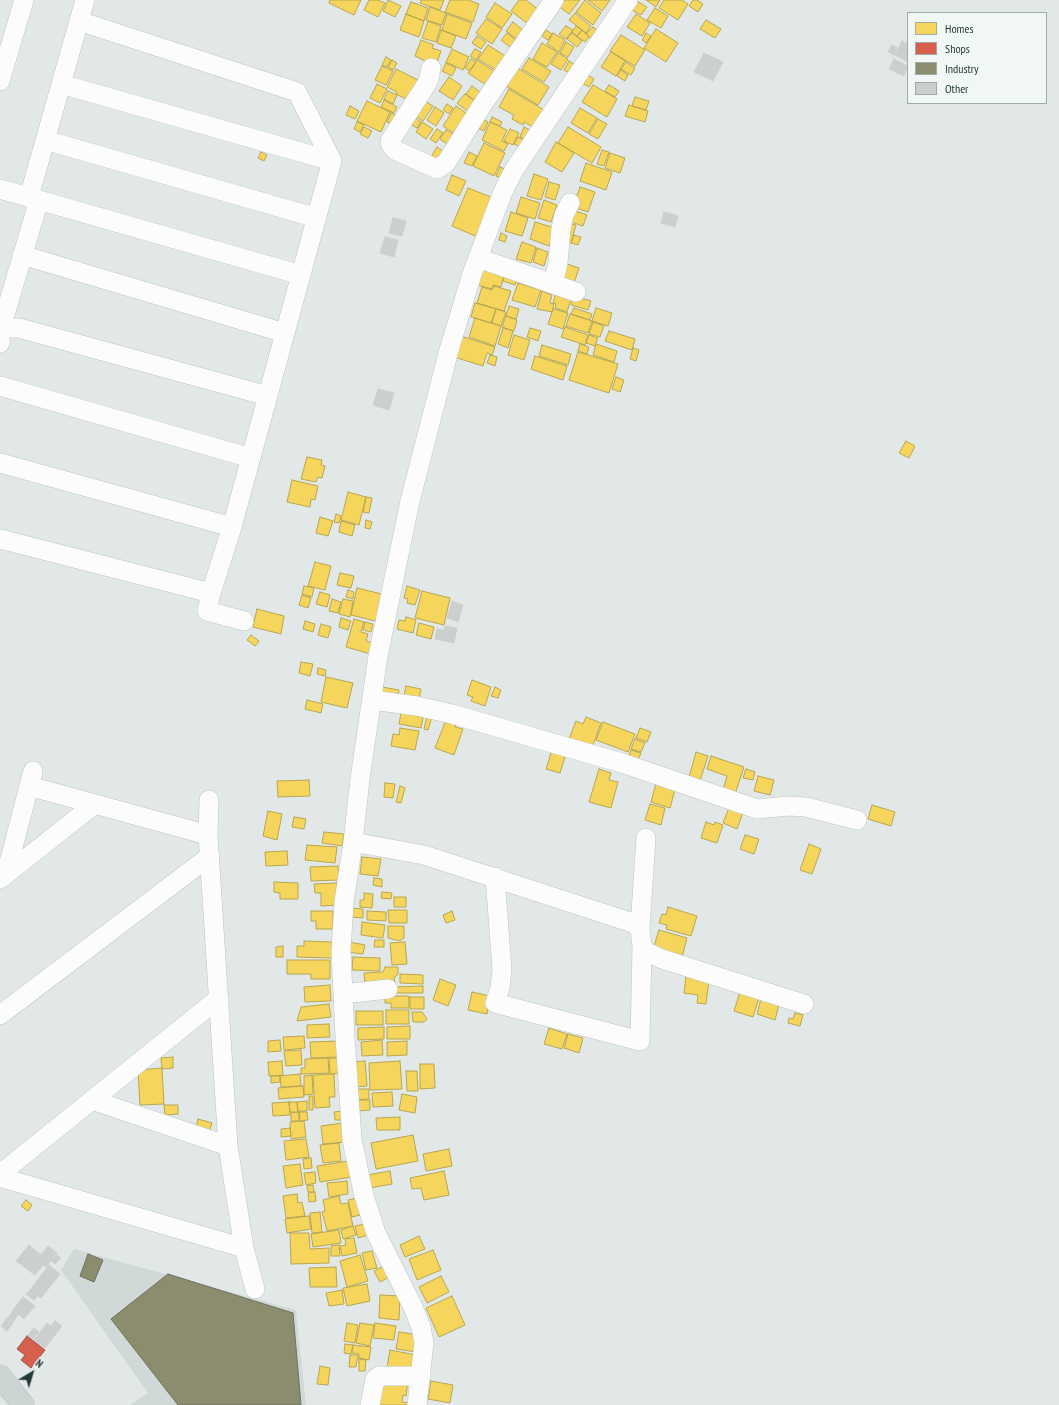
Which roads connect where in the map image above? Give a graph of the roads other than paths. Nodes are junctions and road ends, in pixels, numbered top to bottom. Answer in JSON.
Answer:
{"nodes":[{"id":1,"x":24,"y":0,"type":"edge"},
{"id":2,"x":85,"y":0,"type":"edge"},
{"id":3,"x":554,"y":0,"type":"edge"},
{"id":4,"x":628,"y":0,"type":"edge"},
{"id":5,"x":78,"y":21,"type":"junction"},
{"id":6,"x":431,"y":68,"type":"dead end"},
{"id":7,"x":0,"y":80,"type":"edge"},
{"id":8,"x":61,"y":84,"type":"junction"},
{"id":9,"x":45,"y":140,"type":"junction"},
{"id":10,"x":332,"y":161,"type":"junction"},
{"id":11,"x":0,"y":189,"type":"edge"},
{"id":12,"x":34,"y":199,"type":"junction"},
{"id":13,"x":570,"y":203,"type":"dead end"},
{"id":14,"x":316,"y":218,"type":"junction"},
{"id":15,"x":22,"y":255,"type":"junction"},
{"id":16,"x":478,"y":258,"type":"junction"},
{"id":17,"x":301,"y":275,"type":"junction"},
{"id":18,"x":553,"y":284,"type":"junction"},
{"id":19,"x":576,"y":292,"type":"dead end"},
{"id":20,"x":0,"y":333,"type":"edge"},
{"id":21,"x":285,"y":333,"type":"junction"},
{"id":22,"x":0,"y":386,"type":"edge"},
{"id":23,"x":268,"y":396,"type":"junction"},
{"id":24,"x":251,"y":458,"type":"junction"},
{"id":25,"x":0,"y":463,"type":"edge"},
{"id":26,"x":232,"y":527,"type":"junction"},
{"id":27,"x":0,"y":539,"type":"edge"},
{"id":28,"x":211,"y":593,"type":"junction"},
{"id":29,"x":244,"y":621,"type":"dead end"},
{"id":30,"x":372,"y":700,"type":"junction"},
{"id":31,"x":209,"y":800,"type":"dead end"},
{"id":32,"x":96,"y":804,"type":"junction"},
{"id":33,"x":857,"y":820,"type":"dead end"},
{"id":34,"x":208,"y":835,"type":"junction"},
{"id":35,"x":646,"y":838,"type":"dead end"},
{"id":36,"x":353,"y":842,"type":"junction"},
{"id":37,"x":210,"y":856,"type":"junction"},
{"id":38,"x":3,"y":877,"type":"edge"},
{"id":39,"x":495,"y":877,"type":"junction"},
{"id":40,"x":640,"y":928,"type":"junction"},
{"id":41,"x":642,"y":947,"type":"junction"},
{"id":42,"x":388,"y":989,"type":"dead end"},
{"id":43,"x":342,"y":994,"type":"junction"},
{"id":44,"x":219,"y":998,"type":"junction"},
{"id":45,"x":804,"y":1004,"type":"dead end"},
{"id":46,"x":0,"y":1015,"type":"edge"},
{"id":47,"x":92,"y":1100,"type":"junction"},
{"id":48,"x":228,"y":1146,"type":"junction"},
{"id":49,"x":0,"y":1176,"type":"edge"},
{"id":50,"x":244,"y":1248,"type":"junction"},
{"id":51,"x":255,"y":1288,"type":"dead end"},
{"id":52,"x":0,"y":1376,"type":"edge"},
{"id":53,"x":421,"y":1376,"type":"junction"},
{"id":54,"x":23,"y":1405,"type":"edge"},
{"id":55,"x":370,"y":1405,"type":"edge"},
{"id":56,"x":417,"y":1405,"type":"edge"}],
"edges":[{"from":1,"to":7,"type":"street"},
{"from":2,"to":5,"type":"street"},
{"from":3,"to":6,"type":"street"},
{"from":4,"to":16,"type":"street"},
{"from":5,"to":8,"type":"street"},
{"from":5,"to":10,"type":"street"},
{"from":8,"to":9,"type":"street"},
{"from":8,"to":10,"type":"street"},
{"from":9,"to":12,"type":"street"},
{"from":9,"to":14,"type":"street"},
{"from":10,"to":14,"type":"street"},
{"from":11,"to":12,"type":"street"},
{"from":12,"to":15,"type":"street"},
{"from":12,"to":17,"type":"street"},
{"from":13,"to":18,"type":"street"},
{"from":14,"to":17,"type":"street"},
{"from":15,"to":20,"type":"street"},
{"from":15,"to":21,"type":"street"},
{"from":16,"to":18,"type":"street"},
{"from":16,"to":30,"type":"street"},
{"from":17,"to":21,"type":"street"},
{"from":18,"to":19,"type":"street"},
{"from":20,"to":23,"type":"street"},
{"from":21,"to":23,"type":"street"},
{"from":22,"to":24,"type":"street"},
{"from":23,"to":24,"type":"street"},
{"from":24,"to":26,"type":"street"},
{"from":25,"to":26,"type":"street"},
{"from":26,"to":28,"type":"street"},
{"from":27,"to":28,"type":"street"},
{"from":28,"to":29,"type":"street"},
{"from":30,"to":33,"type":"street"},
{"from":30,"to":36,"type":"street"},
{"from":31,"to":34,"type":"street"},
{"from":32,"to":34,"type":"street"},
{"from":32,"to":38,"type":"street"},
{"from":32,"to":38,"type":"street"},
{"from":34,"to":37,"type":"street"},
{"from":35,"to":40,"type":"street"},
{"from":36,"to":39,"type":"street"},
{"from":36,"to":43,"type":"street"},
{"from":37,"to":44,"type":"street"},
{"from":37,"to":46,"type":"street"},
{"from":39,"to":40,"type":"street"},
{"from":39,"to":41,"type":"street"},
{"from":40,"to":41,"type":"street"},
{"from":41,"to":45,"type":"street"},
{"from":42,"to":43,"type":"street"},
{"from":43,"to":53,"type":"street"},
{"from":44,"to":47,"type":"street"},
{"from":44,"to":48,"type":"street"},
{"from":47,"to":48,"type":"street"},
{"from":47,"to":49,"type":"street"},
{"from":48,"to":50,"type":"street"},
{"from":49,"to":50,"type":"street"},
{"from":50,"to":51,"type":"street"},
{"from":52,"to":54,"type":"main road"},
{"from":53,"to":55,"type":"street"},
{"from":53,"to":56,"type":"street"}]}
